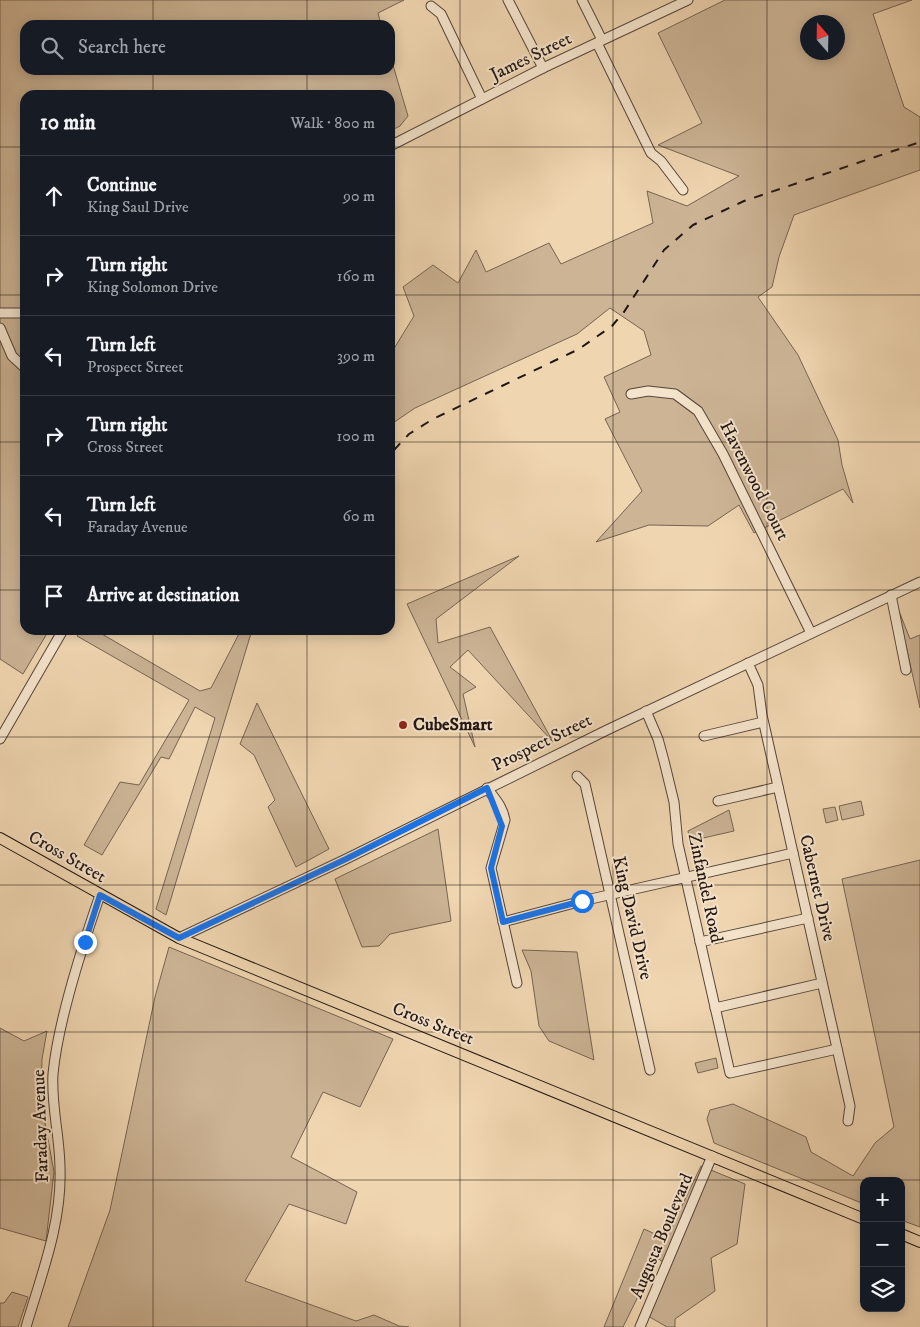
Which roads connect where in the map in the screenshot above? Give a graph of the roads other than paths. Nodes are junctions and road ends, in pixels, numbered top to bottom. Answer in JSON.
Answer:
{"nodes":[{"id":1,"x":508,"y":0,"type":"edge"},
{"id":2,"x":582,"y":0,"type":"edge"},
{"id":3,"x":688,"y":0,"type":"edge"},
{"id":4,"x":431,"y":6,"type":"dead end"},
{"id":5,"x":600,"y":42,"type":"junction"},
{"id":6,"x":543,"y":68,"type":"junction"},
{"id":7,"x":482,"y":98,"type":"junction"},
{"id":8,"x":395,"y":143,"type":"edge"},
{"id":9,"x":683,"y":190,"type":"dead end"},
{"id":10,"x":0,"y":313,"type":"edge"},
{"id":11,"x":20,"y":313,"type":"edge"},
{"id":12,"x":0,"y":328,"type":"edge"},
{"id":13,"x":20,"y":362,"type":"edge"},
{"id":14,"x":631,"y":394,"type":"dead end"},
{"id":15,"x":920,"y":582,"type":"edge"},
{"id":16,"x":891,"y":596,"type":"junction"},
{"id":17,"x":811,"y":633,"type":"junction"},
{"id":18,"x":60,"y":635,"type":"edge"},
{"id":19,"x":748,"y":663,"type":"junction"},
{"id":20,"x":906,"y":670,"type":"dead end"},
{"id":21,"x":646,"y":711,"type":"junction"},
{"id":22,"x":763,"y":722,"type":"junction"},
{"id":23,"x":704,"y":736,"type":"dead end"},
{"id":24,"x":0,"y":739,"type":"edge"},
{"id":25,"x":576,"y":776,"type":"dead end"},
{"id":26,"x":778,"y":788,"type":"junction"},
{"id":27,"x":489,"y":791,"type":"junction"},
{"id":28,"x":718,"y":801,"type":"dead end"},
{"id":29,"x":0,"y":838,"type":"edge"},
{"id":30,"x":793,"y":853,"type":"junction"},
{"id":31,"x":685,"y":877,"type":"junction"},
{"id":32,"x":611,"y":894,"type":"junction"},
{"id":33,"x":100,"y":895,"type":"junction"},
{"id":34,"x":808,"y":918,"type":"junction"},
{"id":35,"x":503,"y":922,"type":"junction"},
{"id":36,"x":179,"y":938,"type":"junction"},
{"id":37,"x":700,"y":942,"type":"junction"},
{"id":38,"x":517,"y":983,"type":"dead end"},
{"id":39,"x":822,"y":983,"type":"junction"},
{"id":40,"x":715,"y":1008,"type":"junction"},
{"id":41,"x":837,"y":1049,"type":"junction"},
{"id":42,"x":650,"y":1070,"type":"dead end"},
{"id":43,"x":848,"y":1121,"type":"dead end"},
{"id":44,"x":712,"y":1156,"type":"junction"},
{"id":45,"x":860,"y":1216,"type":"edge"},
{"id":46,"x":905,"y":1236,"type":"edge"},
{"id":47,"x":920,"y":1242,"type":"edge"},
{"id":48,"x":26,"y":1327,"type":"edge"},
{"id":49,"x":640,"y":1327,"type":"edge"}],
"edges":[{"from":1,"to":6,"type":"street"},
{"from":2,"to":5,"type":"street"},
{"from":3,"to":5,"type":"street","name":"James Street"},
{"from":4,"to":7,"type":"street"},
{"from":5,"to":6,"type":"street","name":"James Street"},
{"from":5,"to":9,"type":"street"},
{"from":6,"to":7,"type":"street","name":"James Street"},
{"from":7,"to":8,"type":"street","name":"James Street"},
{"from":10,"to":11,"type":"street"},
{"from":12,"to":13,"type":"street"},
{"from":14,"to":17,"type":"street","name":"Havenwood Court"},
{"from":15,"to":16,"type":"street","name":"Prospect Street"},
{"from":16,"to":17,"type":"street","name":"Prospect Street"},
{"from":16,"to":20,"type":"street"},
{"from":17,"to":19,"type":"street","name":"Prospect Street"},
{"from":18,"to":24,"type":"street"},
{"from":19,"to":21,"type":"street","name":"Prospect Street"},
{"from":19,"to":22,"type":"street","name":"Cabernet Drive"},
{"from":21,"to":27,"type":"street","name":"Prospect Street"},
{"from":21,"to":31,"type":"street","name":"Zinfandel Road"},
{"from":22,"to":23,"type":"street"},
{"from":22,"to":26,"type":"street","name":"Cabernet Drive"},
{"from":25,"to":32,"type":"street","name":"King David Drive"},
{"from":26,"to":28,"type":"street"},
{"from":26,"to":30,"type":"street","name":"Cabernet Drive"},
{"from":27,"to":35,"type":"street"},
{"from":27,"to":36,"type":"street","name":"Prospect Street"},
{"from":29,"to":33,"type":"main road","name":"Cross Street"},
{"from":30,"to":31,"type":"street"},
{"from":30,"to":34,"type":"street","name":"Cabernet Drive"},
{"from":31,"to":32,"type":"street"},
{"from":31,"to":37,"type":"street","name":"Zinfandel Road"},
{"from":32,"to":35,"type":"street"},
{"from":32,"to":42,"type":"street","name":"King David Drive"},
{"from":33,"to":36,"type":"main road","name":"Cross Street"},
{"from":33,"to":48,"type":"street","name":"Faraday Avenue"},
{"from":34,"to":37,"type":"street"},
{"from":34,"to":39,"type":"street","name":"Cabernet Drive"},
{"from":35,"to":38,"type":"street"},
{"from":36,"to":44,"type":"main road","name":"Cross Street"},
{"from":37,"to":40,"type":"street","name":"Zinfandel Road"},
{"from":39,"to":40,"type":"street"},
{"from":39,"to":41,"type":"street","name":"Cabernet Drive"},
{"from":40,"to":41,"type":"street","name":"Zinfandel Road"},
{"from":41,"to":43,"type":"street","name":"Cabernet Drive"},
{"from":44,"to":45,"type":"main road","name":"Cross Street"},
{"from":44,"to":49,"type":"street","name":"Augusta Boulevard"},
{"from":46,"to":47,"type":"main road"}]}
